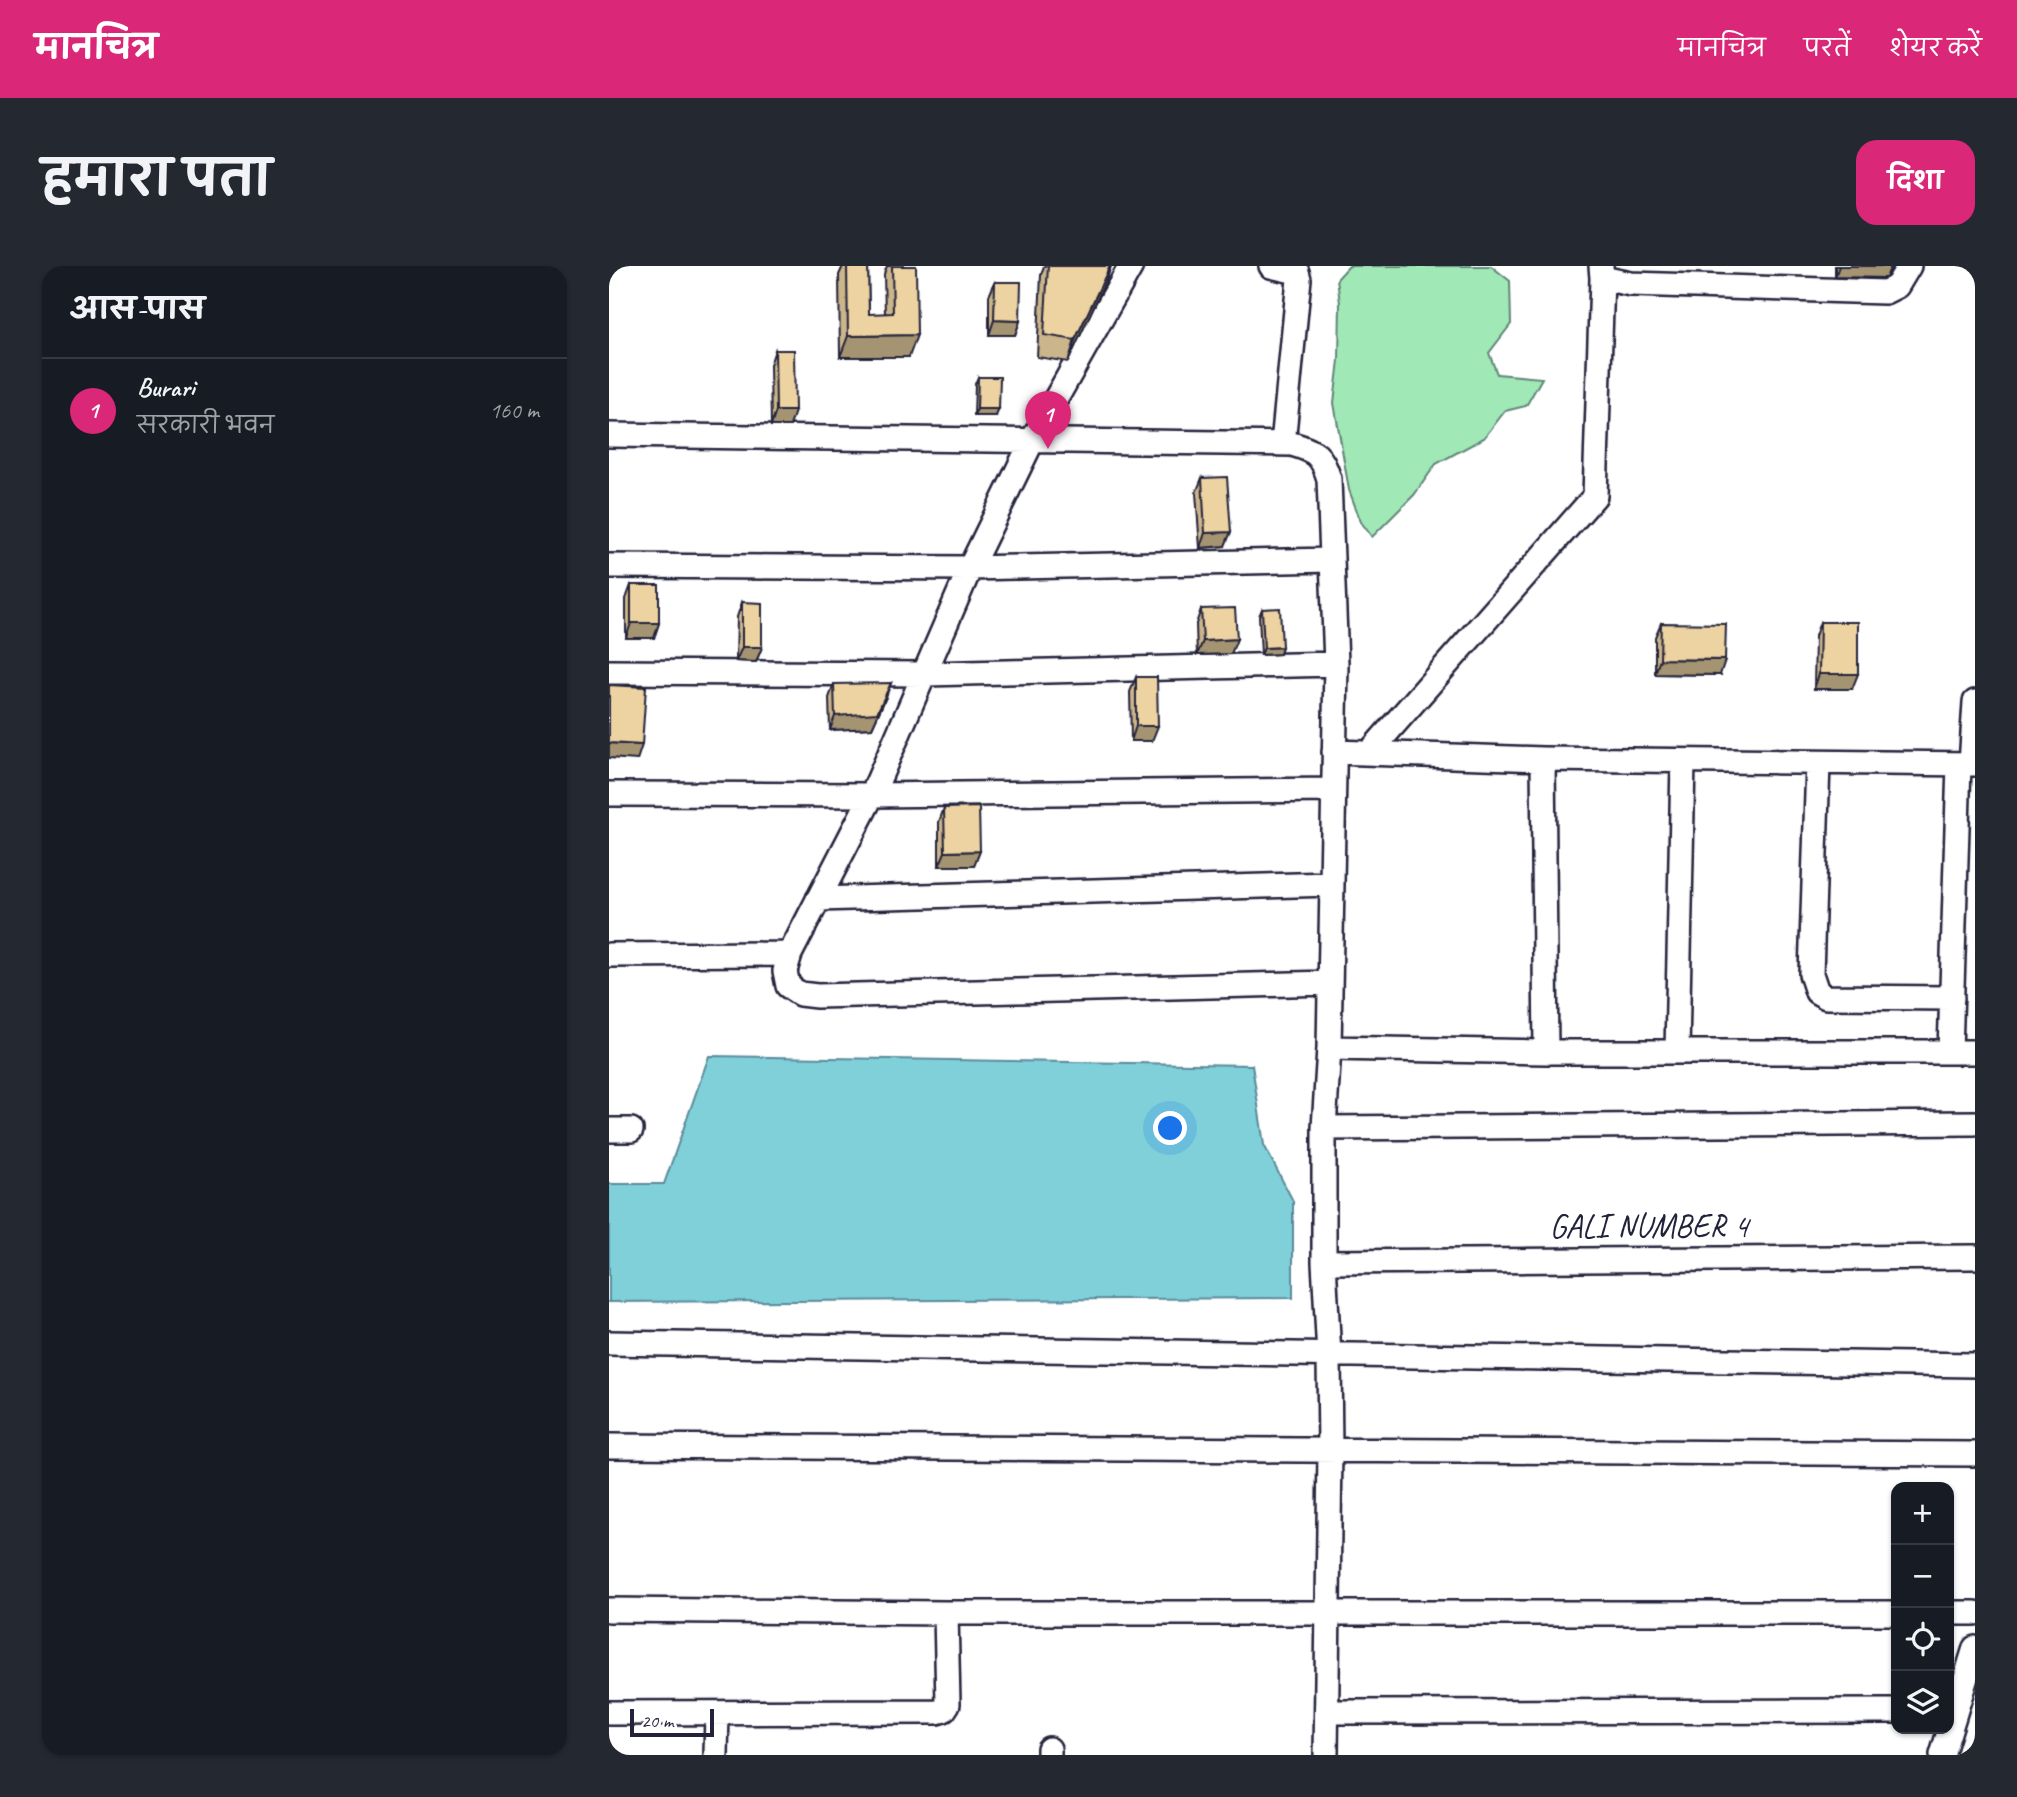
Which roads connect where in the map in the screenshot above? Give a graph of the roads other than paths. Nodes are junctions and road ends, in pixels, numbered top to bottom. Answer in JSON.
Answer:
{"nodes":[{"id":1,"x":1131,"y":266,"type":"edge"},
{"id":2,"x":1271,"y":266,"type":"edge"},
{"id":3,"x":1909,"y":266,"type":"edge"},
{"id":4,"x":1602,"y":272,"type":"edge"},
{"id":5,"x":609,"y":435,"type":"edge"},
{"id":6,"x":1032,"y":441,"type":"junction"},
{"id":7,"x":1283,"y":444,"type":"junction"},
{"id":8,"x":1331,"y":560,"type":"junction"},
{"id":9,"x":609,"y":566,"type":"edge"},
{"id":10,"x":970,"y":568,"type":"junction"},
{"id":11,"x":1336,"y":664,"type":"junction"},
{"id":12,"x":609,"y":672,"type":"edge"},
{"id":13,"x":926,"y":674,"type":"junction"},
{"id":14,"x":1975,"y":702,"type":"edge"},
{"id":15,"x":1334,"y":752,"type":"junction"},
{"id":16,"x":1369,"y":753,"type":"junction"},
{"id":17,"x":1543,"y":759,"type":"junction"},
{"id":18,"x":1683,"y":761,"type":"junction"},
{"id":19,"x":1818,"y":762,"type":"junction"},
{"id":20,"x":1968,"y":764,"type":"edge"},
{"id":21,"x":1332,"y":790,"type":"junction"},
{"id":22,"x":609,"y":794,"type":"edge"},
{"id":23,"x":872,"y":794,"type":"junction"},
{"id":24,"x":1331,"y":884,"type":"junction"},
{"id":25,"x":818,"y":900,"type":"junction"},
{"id":26,"x":790,"y":954,"type":"junction"},
{"id":27,"x":609,"y":955,"type":"edge"},
{"id":28,"x":1330,"y":983,"type":"junction"},
{"id":29,"x":1952,"y":998,"type":"junction"},
{"id":30,"x":1329,"y":1048,"type":"junction"},
{"id":31,"x":1546,"y":1052,"type":"junction"},
{"id":32,"x":1677,"y":1052,"type":"junction"},
{"id":33,"x":1950,"y":1052,"type":"junction"},
{"id":34,"x":1975,"y":1052,"type":"edge"},
{"id":35,"x":1975,"y":1123,"type":"edge"},
{"id":36,"x":1324,"y":1128,"type":"junction"},
{"id":37,"x":1975,"y":1257,"type":"edge"},
{"id":38,"x":1324,"y":1262,"type":"junction"},
{"id":39,"x":609,"y":1343,"type":"edge"},
{"id":40,"x":1329,"y":1356,"type":"junction"},
{"id":41,"x":1975,"y":1365,"type":"edge"},
{"id":42,"x":609,"y":1446,"type":"edge"},
{"id":43,"x":1329,"y":1451,"type":"junction"},
{"id":44,"x":1975,"y":1454,"type":"edge"},
{"id":45,"x":609,"y":1610,"type":"edge"},
{"id":46,"x":1329,"y":1612,"type":"junction"},
{"id":47,"x":1891,"y":1613,"type":"edge"},
{"id":48,"x":1954,"y":1613,"type":"edge"},
{"id":49,"x":1975,"y":1613,"type":"edge"},
{"id":50,"x":946,"y":1614,"type":"junction"},
{"id":51,"x":1975,"y":1648,"type":"edge"},
{"id":52,"x":1960,"y":1706,"type":"edge"},
{"id":53,"x":1891,"y":1711,"type":"edge"},
{"id":54,"x":1327,"y":1712,"type":"junction"},
{"id":55,"x":609,"y":1713,"type":"edge"},
{"id":56,"x":717,"y":1713,"type":"junction"},
{"id":57,"x":716,"y":1755,"type":"edge"},
{"id":58,"x":1326,"y":1755,"type":"edge"},
{"id":59,"x":1941,"y":1755,"type":"edge"}],
"edges":[{"from":1,"to":6,"type":"street"},
{"from":2,"to":7,"type":"street"},
{"from":3,"to":4,"type":"street"},
{"from":4,"to":16,"type":"street"},
{"from":5,"to":6,"type":"street"},
{"from":6,"to":7,"type":"street"},
{"from":6,"to":10,"type":"street"},
{"from":7,"to":8,"type":"street"},
{"from":8,"to":10,"type":"street"},
{"from":8,"to":11,"type":"street"},
{"from":9,"to":10,"type":"street"},
{"from":10,"to":13,"type":"street"},
{"from":11,"to":13,"type":"street"},
{"from":11,"to":15,"type":"street"},
{"from":12,"to":13,"type":"street"},
{"from":13,"to":23,"type":"street"},
{"from":14,"to":20,"type":"street"},
{"from":15,"to":16,"type":"street"},
{"from":15,"to":21,"type":"street"},
{"from":16,"to":17,"type":"street"},
{"from":17,"to":18,"type":"street"},
{"from":17,"to":31,"type":"street"},
{"from":18,"to":19,"type":"street"},
{"from":18,"to":32,"type":"street"},
{"from":19,"to":20,"type":"street"},
{"from":19,"to":29,"type":"street"},
{"from":20,"to":29,"type":"street"},
{"from":21,"to":23,"type":"street"},
{"from":21,"to":24,"type":"street"},
{"from":22,"to":23,"type":"street"},
{"from":23,"to":25,"type":"street"},
{"from":24,"to":25,"type":"street"},
{"from":24,"to":28,"type":"street"},
{"from":25,"to":26,"type":"street"},
{"from":26,"to":27,"type":"street"},
{"from":26,"to":28,"type":"street"},
{"from":28,"to":30,"type":"street"},
{"from":29,"to":33,"type":"street"},
{"from":30,"to":31,"type":"street"},
{"from":30,"to":36,"type":"street"},
{"from":31,"to":32,"type":"street"},
{"from":32,"to":33,"type":"street"},
{"from":33,"to":34,"type":"street"},
{"from":35,"to":36,"type":"street"},
{"from":36,"to":38,"type":"street"},
{"from":37,"to":38,"type":"street","name":"GALI NUMBER 4"},
{"from":38,"to":40,"type":"street"},
{"from":39,"to":40,"type":"street"},
{"from":40,"to":41,"type":"street"},
{"from":40,"to":43,"type":"street"},
{"from":42,"to":43,"type":"street"},
{"from":43,"to":44,"type":"street"},
{"from":43,"to":46,"type":"street"},
{"from":45,"to":50,"type":"street"},
{"from":46,"to":47,"type":"street"},
{"from":46,"to":50,"type":"street"},
{"from":46,"to":54,"type":"street"},
{"from":48,"to":49,"type":"street"},
{"from":50,"to":56,"type":"street"},
{"from":51,"to":52,"type":"street"},
{"from":52,"to":59,"type":"street"},
{"from":53,"to":54,"type":"street"},
{"from":54,"to":58,"type":"street"},
{"from":55,"to":56,"type":"street"},
{"from":56,"to":57,"type":"street"}]}
